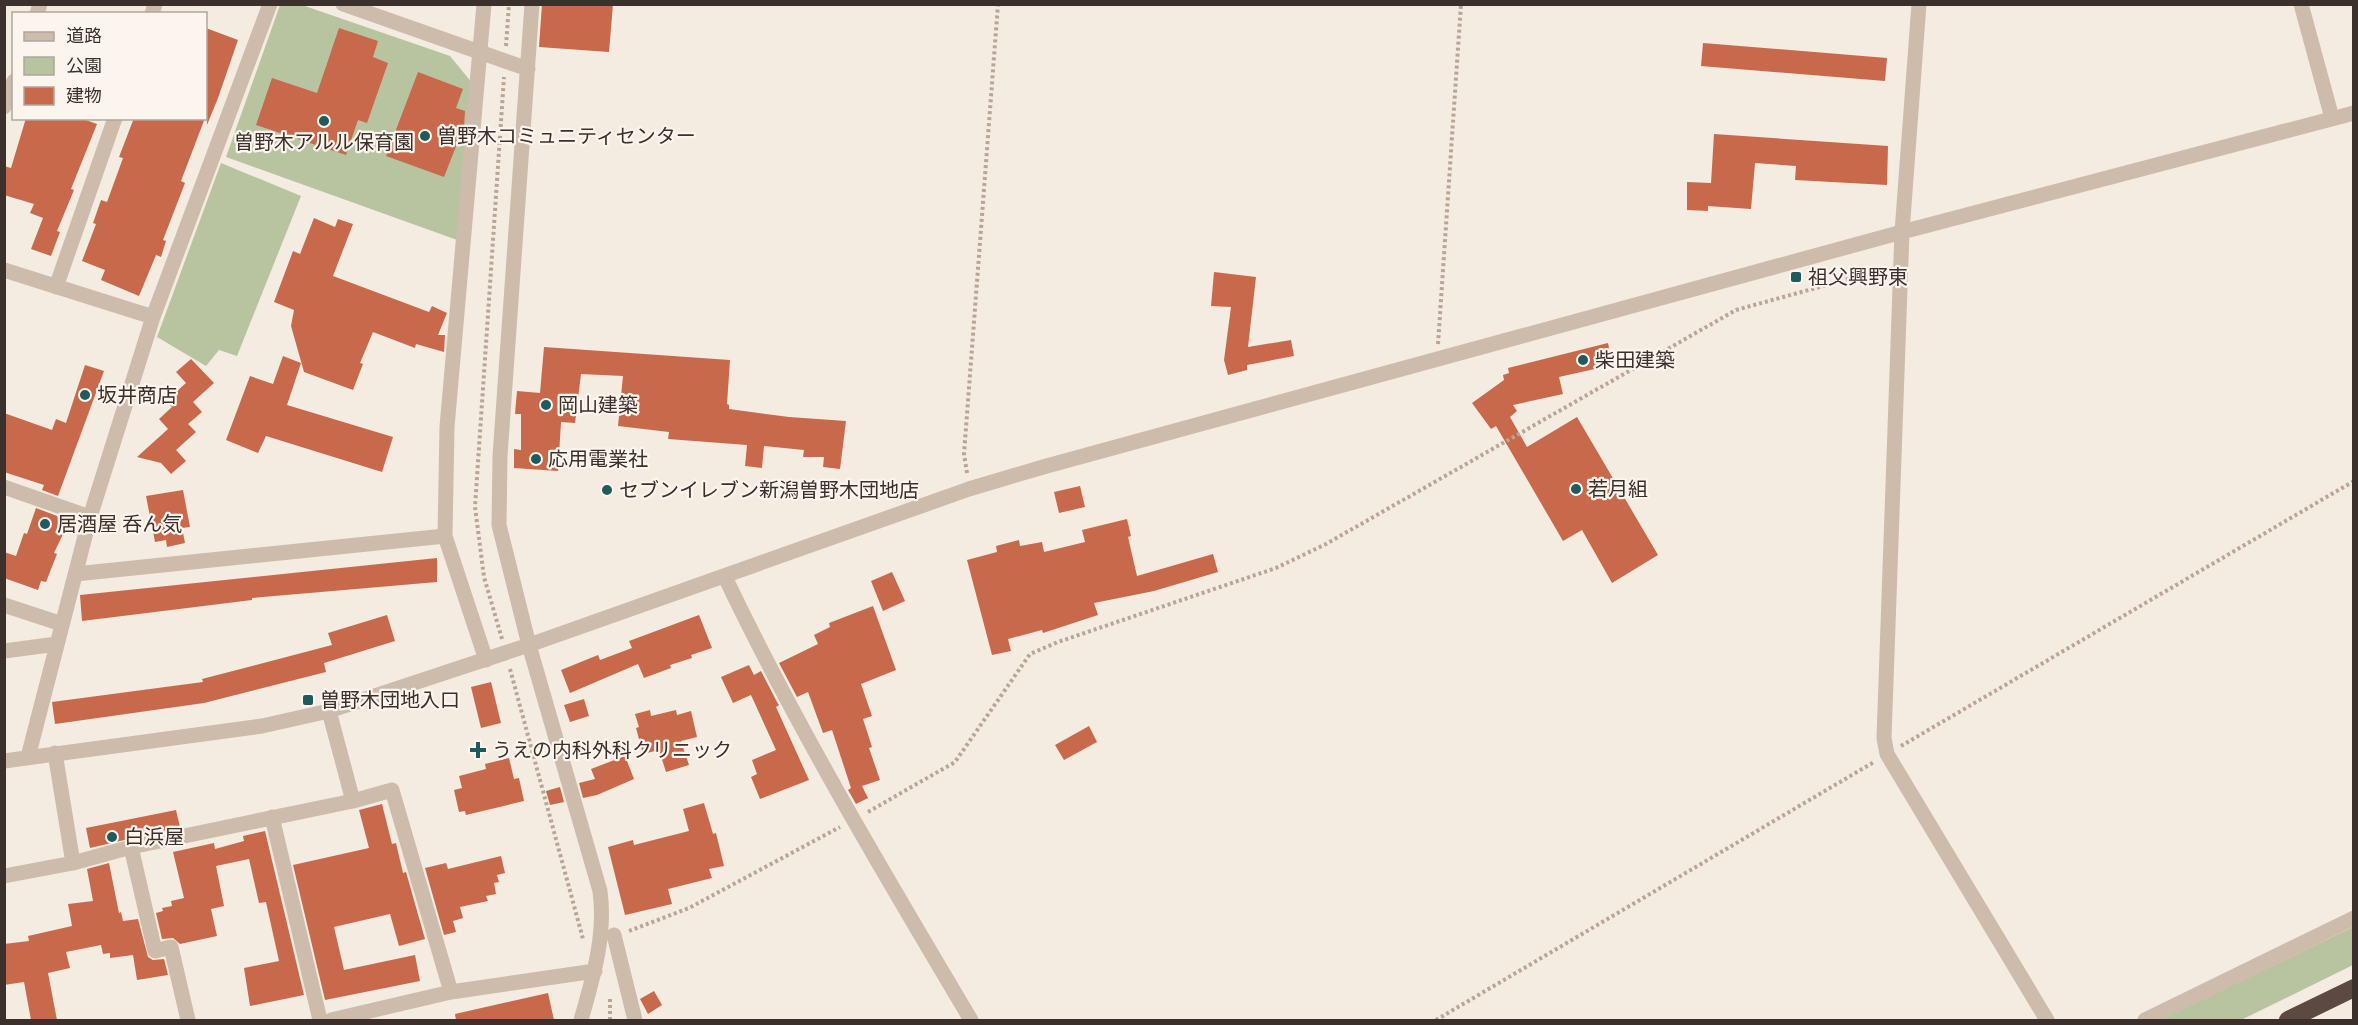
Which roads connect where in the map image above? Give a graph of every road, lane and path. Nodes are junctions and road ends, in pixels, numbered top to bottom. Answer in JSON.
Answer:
{"nodes":[{"id":1,"x":270,"y":4,"type":"edge"},
{"id":2,"x":343,"y":4,"type":"edge"},
{"id":3,"x":484,"y":4,"type":"edge"},
{"id":4,"x":532,"y":4,"type":"edge"},
{"id":5,"x":998,"y":4,"type":"edge"},
{"id":6,"x":1461,"y":4,"type":"edge"},
{"id":7,"x":1919,"y":4,"type":"edge"},
{"id":8,"x":2301,"y":4,"type":"edge"},
{"id":9,"x":479,"y":52,"type":"junction"},
{"id":10,"x":528,"y":69,"type":"junction"},
{"id":11,"x":12,"y":86,"type":"edge"},
{"id":12,"x":4,"y":107,"type":"edge"},
{"id":13,"x":2354,"y":113,"type":"edge"},
{"id":14,"x":2332,"y":118,"type":"junction"},
{"id":15,"x":114,"y":120,"type":"edge"},
{"id":16,"x":1902,"y":232,"type":"junction"},
{"id":17,"x":1903,"y":263,"type":"junction"},
{"id":18,"x":4,"y":270,"type":"edge"},
{"id":19,"x":56,"y":287,"type":"junction"},
{"id":20,"x":153,"y":317,"type":"junction"},
{"id":21,"x":1437,"y":360,"type":"junction"},
{"id":22,"x":4,"y":487,"type":"edge"},
{"id":23,"x":969,"y":489,"type":"junction"},
{"id":24,"x":90,"y":517,"type":"junction"},
{"id":25,"x":445,"y":536,"type":"junction"},
{"id":26,"x":75,"y":574,"type":"junction"},
{"id":27,"x":725,"y":577,"type":"junction"},
{"id":28,"x":4,"y":604,"type":"edge"},
{"id":29,"x":62,"y":624,"type":"junction"},
{"id":30,"x":57,"y":644,"type":"junction"},
{"id":31,"x":529,"y":645,"type":"junction"},
{"id":32,"x":4,"y":651,"type":"edge"},
{"id":33,"x":486,"y":660,"type":"junction"},
{"id":34,"x":328,"y":711,"type":"junction"},
{"id":35,"x":55,"y":753,"type":"junction"},
{"id":36,"x":28,"y":757,"type":"junction"},
{"id":37,"x":4,"y":761,"type":"edge"},
{"id":38,"x":353,"y":801,"type":"junction"},
{"id":39,"x":272,"y":817,"type":"junction"},
{"id":40,"x":853,"y":820,"type":"junction"},
{"id":41,"x":131,"y":847,"type":"junction"},
{"id":42,"x":74,"y":863,"type":"junction"},
{"id":43,"x":4,"y":876,"type":"edge"},
{"id":44,"x":2354,"y":918,"type":"edge"},
{"id":45,"x":614,"y":935,"type":"joint"},
{"id":46,"x":594,"y":971,"type":"junction"},
{"id":47,"x":2354,"y":988,"type":"edge"},
{"id":48,"x":451,"y":992,"type":"junction"},
{"id":49,"x":188,"y":1020,"type":"edge"},
{"id":50,"x":320,"y":1020,"type":"edge"},
{"id":51,"x":331,"y":1020,"type":"edge"},
{"id":52,"x":581,"y":1020,"type":"edge"},
{"id":53,"x":635,"y":1020,"type":"edge"},
{"id":54,"x":971,"y":1020,"type":"edge"},
{"id":55,"x":2047,"y":1020,"type":"edge"},
{"id":56,"x":2145,"y":1020,"type":"edge"},
{"id":57,"x":2288,"y":1020,"type":"edge"}],
"edges":[{"from":1,"to":20,"type":"street"},
{"from":2,"to":9,"type":"street"},
{"from":3,"to":9,"type":"street"},
{"from":4,"to":10,"type":"street"},
{"from":5,"to":23,"type":"path"},
{"from":6,"to":21,"type":"path"},
{"from":7,"to":16,"type":"street"},
{"from":8,"to":14,"type":"street"},
{"from":9,"to":10,"type":"street"},
{"from":9,"to":25,"type":"street"},
{"from":10,"to":31,"type":"street"},
{"from":11,"to":12,"type":"street"},
{"from":13,"to":14,"type":"street"},
{"from":14,"to":16,"type":"street"},
{"from":15,"to":19,"type":"street"},
{"from":16,"to":17,"type":"street"},
{"from":16,"to":21,"type":"street"},
{"from":17,"to":40,"type":"path"},
{"from":17,"to":55,"type":"street"},
{"from":18,"to":19,"type":"street"},
{"from":19,"to":20,"type":"street"},
{"from":20,"to":24,"type":"street"},
{"from":21,"to":23,"type":"street"},
{"from":22,"to":24,"type":"street"},
{"from":23,"to":27,"type":"street"},
{"from":24,"to":26,"type":"street"},
{"from":25,"to":26,"type":"street"},
{"from":25,"to":33,"type":"street"},
{"from":26,"to":29,"type":"street"},
{"from":27,"to":31,"type":"street"},
{"from":27,"to":40,"type":"street"},
{"from":28,"to":29,"type":"street"},
{"from":29,"to":30,"type":"street"},
{"from":30,"to":32,"type":"street"},
{"from":30,"to":36,"type":"street"},
{"from":31,"to":33,"type":"street"},
{"from":31,"to":46,"type":"street"},
{"from":33,"to":34,"type":"street"},
{"from":34,"to":35,"type":"street"},
{"from":34,"to":38,"type":"street"},
{"from":35,"to":36,"type":"street"},
{"from":35,"to":42,"type":"street"},
{"from":36,"to":37,"type":"street"},
{"from":38,"to":39,"type":"street"},
{"from":38,"to":48,"type":"street"},
{"from":39,"to":41,"type":"street"},
{"from":39,"to":50,"type":"street"},
{"from":40,"to":45,"type":"path"},
{"from":40,"to":54,"type":"street"},
{"from":41,"to":42,"type":"street"},
{"from":41,"to":49,"type":"street"},
{"from":42,"to":43,"type":"street"},
{"from":44,"to":56,"type":"street"},
{"from":45,"to":53,"type":"street"},
{"from":46,"to":48,"type":"street"},
{"from":46,"to":52,"type":"street"},
{"from":47,"to":57,"type":"highway"},
{"from":48,"to":51,"type":"street"}]}
